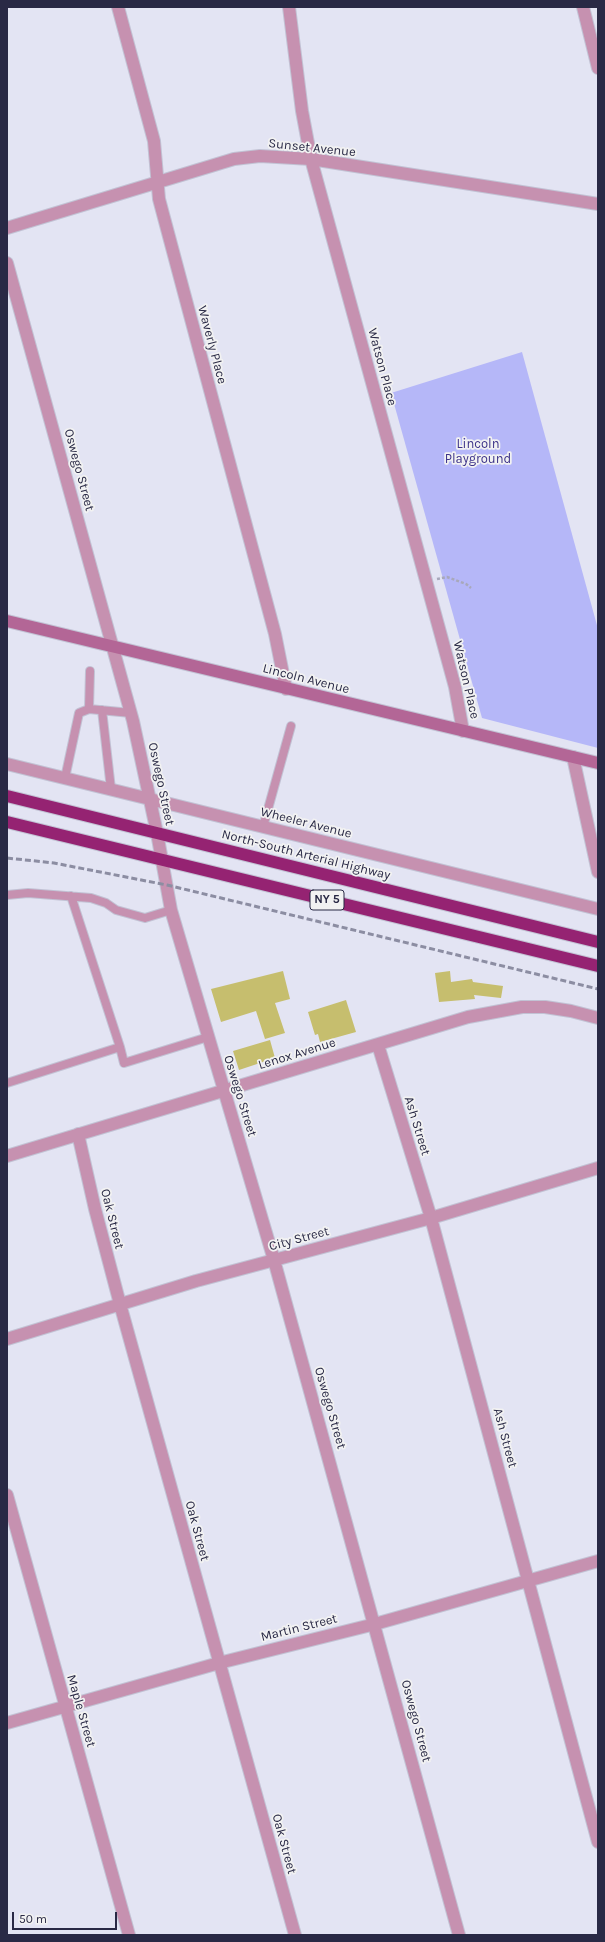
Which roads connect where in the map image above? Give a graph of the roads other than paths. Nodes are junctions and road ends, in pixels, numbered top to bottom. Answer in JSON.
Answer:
{"nodes":[{"id":1,"x":118,"y":7,"type":"edge"},
{"id":2,"x":289,"y":7,"type":"edge"},
{"id":3,"x":583,"y":7,"type":"edge"},
{"id":4,"x":598,"y":68,"type":"edge"},
{"id":5,"x":311,"y":160,"type":"junction"},
{"id":6,"x":158,"y":181,"type":"junction"},
{"id":7,"x":598,"y":204,"type":"edge"},
{"id":8,"x":7,"y":228,"type":"edge"},
{"id":9,"x":7,"y":263,"type":"edge"},
{"id":10,"x":7,"y":621,"type":"edge"},
{"id":11,"x":113,"y":646,"type":"junction"},
{"id":12,"x":90,"y":671,"type":"dead end"},
{"id":13,"x":286,"y":689,"type":"junction"},
{"id":14,"x":89,"y":709,"type":"junction"},
{"id":15,"x":102,"y":710,"type":"junction"},
{"id":16,"x":131,"y":714,"type":"junction"},
{"id":17,"x":291,"y":726,"type":"dead end"},
{"id":18,"x":463,"y":731,"type":"junction"},
{"id":19,"x":573,"y":757,"type":"junction"},
{"id":20,"x":598,"y":763,"type":"edge"},
{"id":21,"x":7,"y":764,"type":"edge"},
{"id":22,"x":64,"y":778,"type":"junction"},
{"id":23,"x":111,"y":790,"type":"junction"},
{"id":24,"x":7,"y":796,"type":"edge"},
{"id":25,"x":150,"y":799,"type":"junction"},
{"id":26,"x":7,"y":822,"type":"edge"},
{"id":27,"x":263,"y":827,"type":"junction"},
{"id":28,"x":157,"y":833,"type":"junction"},
{"id":29,"x":162,"y":860,"type":"junction"},
{"id":30,"x":598,"y":872,"type":"edge"},
{"id":31,"x":7,"y":895,"type":"edge"},
{"id":32,"x":71,"y":896,"type":"junction"},
{"id":33,"x":598,"y":909,"type":"edge"},
{"id":34,"x":171,"y":910,"type":"junction"},
{"id":35,"x":598,"y":942,"type":"edge"},
{"id":36,"x":598,"y":966,"type":"edge"},
{"id":37,"x":598,"y":1018,"type":"edge"},
{"id":38,"x":208,"y":1037,"type":"junction"},
{"id":39,"x":378,"y":1045,"type":"junction"},
{"id":40,"x":120,"y":1047,"type":"junction"},
{"id":41,"x":7,"y":1083,"type":"edge"},
{"id":42,"x":224,"y":1090,"type":"junction"},
{"id":43,"x":78,"y":1134,"type":"junction"},
{"id":44,"x":7,"y":1156,"type":"edge"},
{"id":45,"x":598,"y":1168,"type":"edge"},
{"id":46,"x":431,"y":1218,"type":"junction"},
{"id":47,"x":274,"y":1260,"type":"junction"},
{"id":48,"x":120,"y":1304,"type":"junction"},
{"id":49,"x":7,"y":1339,"type":"edge"},
{"id":50,"x":7,"y":1495,"type":"edge"},
{"id":51,"x":598,"y":1561,"type":"edge"},
{"id":52,"x":529,"y":1580,"type":"junction"},
{"id":53,"x":375,"y":1624,"type":"junction"},
{"id":54,"x":219,"y":1663,"type":"junction"},
{"id":55,"x":65,"y":1706,"type":"junction"},
{"id":56,"x":7,"y":1723,"type":"edge"},
{"id":57,"x":598,"y":1842,"type":"edge"},
{"id":58,"x":129,"y":1935,"type":"edge"},
{"id":59,"x":295,"y":1935,"type":"edge"},
{"id":60,"x":459,"y":1935,"type":"edge"}],
"edges":[{"from":1,"to":6,"type":"street","name":"Waverly Place"},
{"from":2,"to":5,"type":"street","name":"Watson Place"},
{"from":3,"to":4,"type":"street"},
{"from":5,"to":6,"type":"street","name":"Sunset Avenue"},
{"from":5,"to":7,"type":"street","name":"Sunset Avenue"},
{"from":5,"to":18,"type":"street","name":"Watson Place"},
{"from":6,"to":8,"type":"street","name":"Sunset Avenue"},
{"from":6,"to":13,"type":"street","name":"Waverly Place"},
{"from":9,"to":11,"type":"street","name":"Oswego Street"},
{"from":10,"to":11,"type":"street","name":"Lincoln Avenue"},
{"from":11,"to":13,"type":"street","name":"Lincoln Avenue"},
{"from":11,"to":16,"type":"street","name":"Oswego Street"},
{"from":12,"to":14,"type":"lane"},
{"from":13,"to":18,"type":"street","name":"Lincoln Avenue"},
{"from":14,"to":15,"type":"lane"},
{"from":14,"to":22,"type":"lane"},
{"from":15,"to":16,"type":"lane"},
{"from":15,"to":23,"type":"lane"},
{"from":16,"to":25,"type":"street","name":"Oswego Street"},
{"from":17,"to":27,"type":"lane"},
{"from":18,"to":19,"type":"street","name":"Lincoln Avenue"},
{"from":19,"to":20,"type":"street","name":"Lincoln Avenue"},
{"from":19,"to":30,"type":"street"},
{"from":21,"to":22,"type":"street","name":"Wheeler Avenue"},
{"from":22,"to":23,"type":"street","name":"Wheeler Avenue"},
{"from":23,"to":25,"type":"street","name":"Wheeler Avenue"},
{"from":24,"to":28,"type":"highway","name":"North-South Arterial Highway","number":"NY 5"},
{"from":25,"to":27,"type":"street","name":"Wheeler Avenue"},
{"from":25,"to":28,"type":"street","name":"Oswego Street"},
{"from":26,"to":29,"type":"highway","number":"NY 5"},
{"from":27,"to":33,"type":"street","name":"Wheeler Avenue"},
{"from":28,"to":29,"type":"street","name":"Oswego Street"},
{"from":28,"to":35,"type":"highway","name":"North-South Arterial Highway","number":"NY 5"},
{"from":29,"to":34,"type":"street","name":"Oswego Street"},
{"from":29,"to":36,"type":"highway","number":"NY 5"},
{"from":31,"to":32,"type":"lane"},
{"from":32,"to":34,"type":"lane"},
{"from":32,"to":40,"type":"lane"},
{"from":34,"to":38,"type":"street","name":"Oswego Street"},
{"from":37,"to":39,"type":"street","name":"Lenox Avenue"},
{"from":38,"to":40,"type":"lane"},
{"from":38,"to":42,"type":"street","name":"Oswego Street"},
{"from":39,"to":42,"type":"street","name":"Lenox Avenue"},
{"from":39,"to":46,"type":"street","name":"Ash Street"},
{"from":40,"to":41,"type":"lane"},
{"from":42,"to":43,"type":"street","name":"Lenox Avenue"},
{"from":42,"to":47,"type":"street","name":"Oswego Street"},
{"from":43,"to":44,"type":"street","name":"Lenox Avenue"},
{"from":43,"to":48,"type":"street","name":"Oak Street"},
{"from":45,"to":46,"type":"street","name":"City Street"},
{"from":46,"to":47,"type":"street","name":"City Street"},
{"from":46,"to":52,"type":"street","name":"Ash Street"},
{"from":47,"to":48,"type":"street","name":"City Street"},
{"from":47,"to":53,"type":"street","name":"Oswego Street"},
{"from":48,"to":49,"type":"street","name":"City Street"},
{"from":48,"to":54,"type":"street","name":"Oak Street"},
{"from":50,"to":55,"type":"street","name":"Maple Street"},
{"from":51,"to":52,"type":"street","name":"Martin Street"},
{"from":52,"to":53,"type":"street","name":"Martin Street"},
{"from":52,"to":57,"type":"street","name":"Ash Street"},
{"from":53,"to":54,"type":"street","name":"Martin Street"},
{"from":53,"to":60,"type":"street","name":"Oswego Street"},
{"from":54,"to":55,"type":"street","name":"Martin Street"},
{"from":54,"to":59,"type":"street","name":"Oak Street"},
{"from":55,"to":56,"type":"street","name":"Martin Street"},
{"from":55,"to":58,"type":"street","name":"Maple Street"}]}
